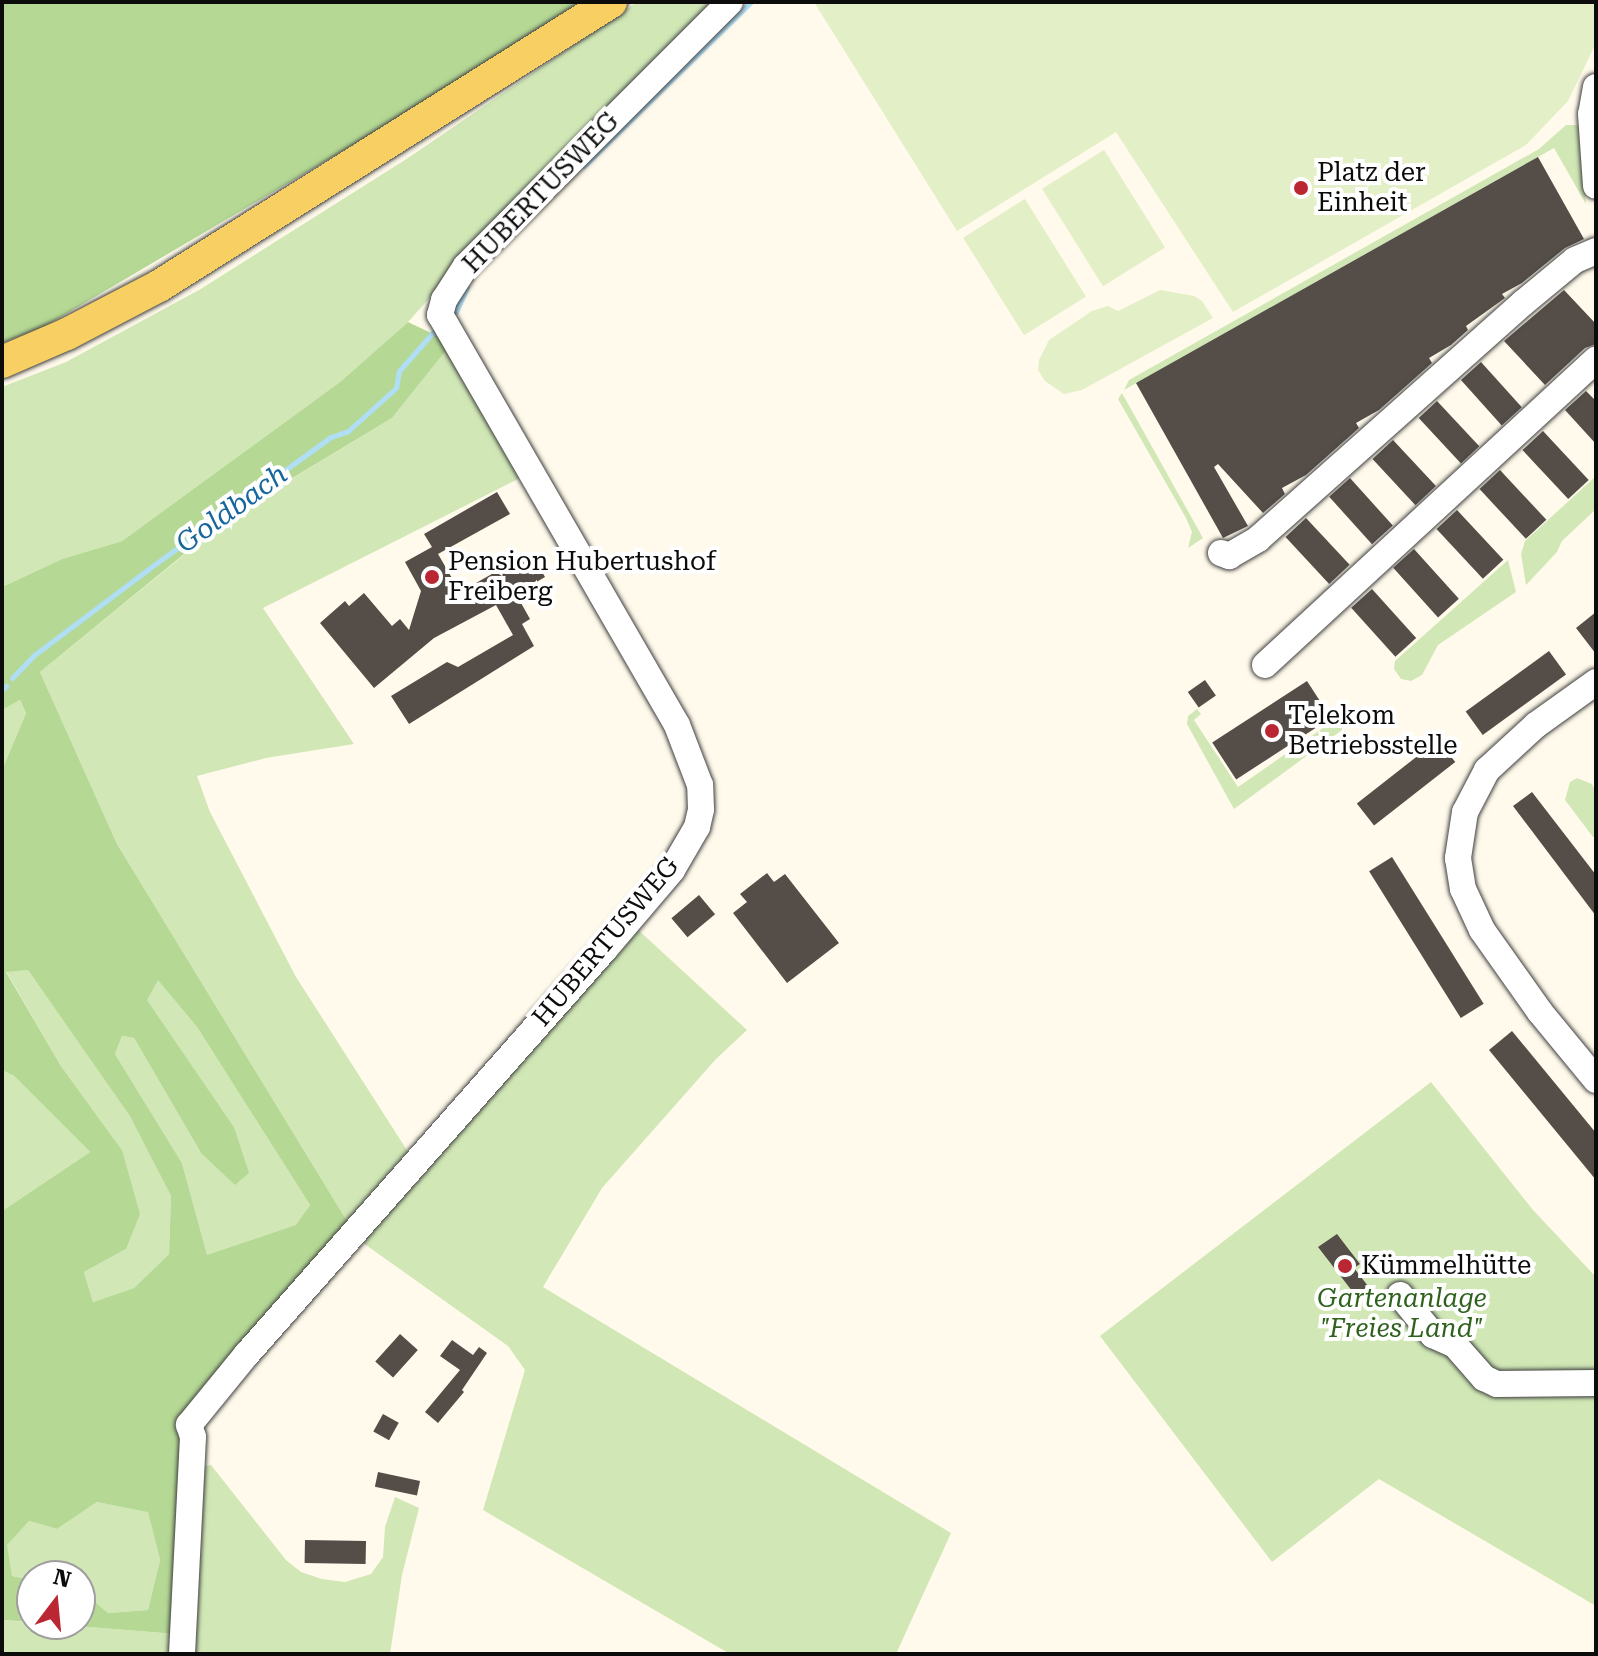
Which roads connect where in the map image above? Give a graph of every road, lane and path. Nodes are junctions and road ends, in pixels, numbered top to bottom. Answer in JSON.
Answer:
{"nodes":[{"id":1,"x":611,"y":2,"type":"edge"},
{"id":2,"x":730,"y":2,"type":"edge"},
{"id":3,"x":1596,"y":87,"type":"edge"},
{"id":4,"x":1596,"y":186,"type":"edge"},
{"id":5,"x":1596,"y":251,"type":"edge"},
{"id":6,"x":1596,"y":360,"type":"edge"},
{"id":7,"x":2,"y":362,"type":"edge"},
{"id":8,"x":1221,"y":553,"type":"dead end"},
{"id":9,"x":1265,"y":665,"type":"dead end"},
{"id":10,"x":1596,"y":682,"type":"edge"},
{"id":11,"x":1596,"y":1080,"type":"edge"},
{"id":12,"x":1400,"y":1295,"type":"dead end"},
{"id":13,"x":1596,"y":1383,"type":"edge"},
{"id":14,"x":182,"y":1654,"type":"edge"}],
"edges":[{"from":1,"to":7,"type":"main road"},
{"from":2,"to":14,"type":"street","name":"HUBERTUSWEG"},
{"from":3,"to":4,"type":"street"},
{"from":5,"to":8,"type":"street"},
{"from":6,"to":9,"type":"street"},
{"from":10,"to":11,"type":"street"},
{"from":12,"to":13,"type":"street"}]}
